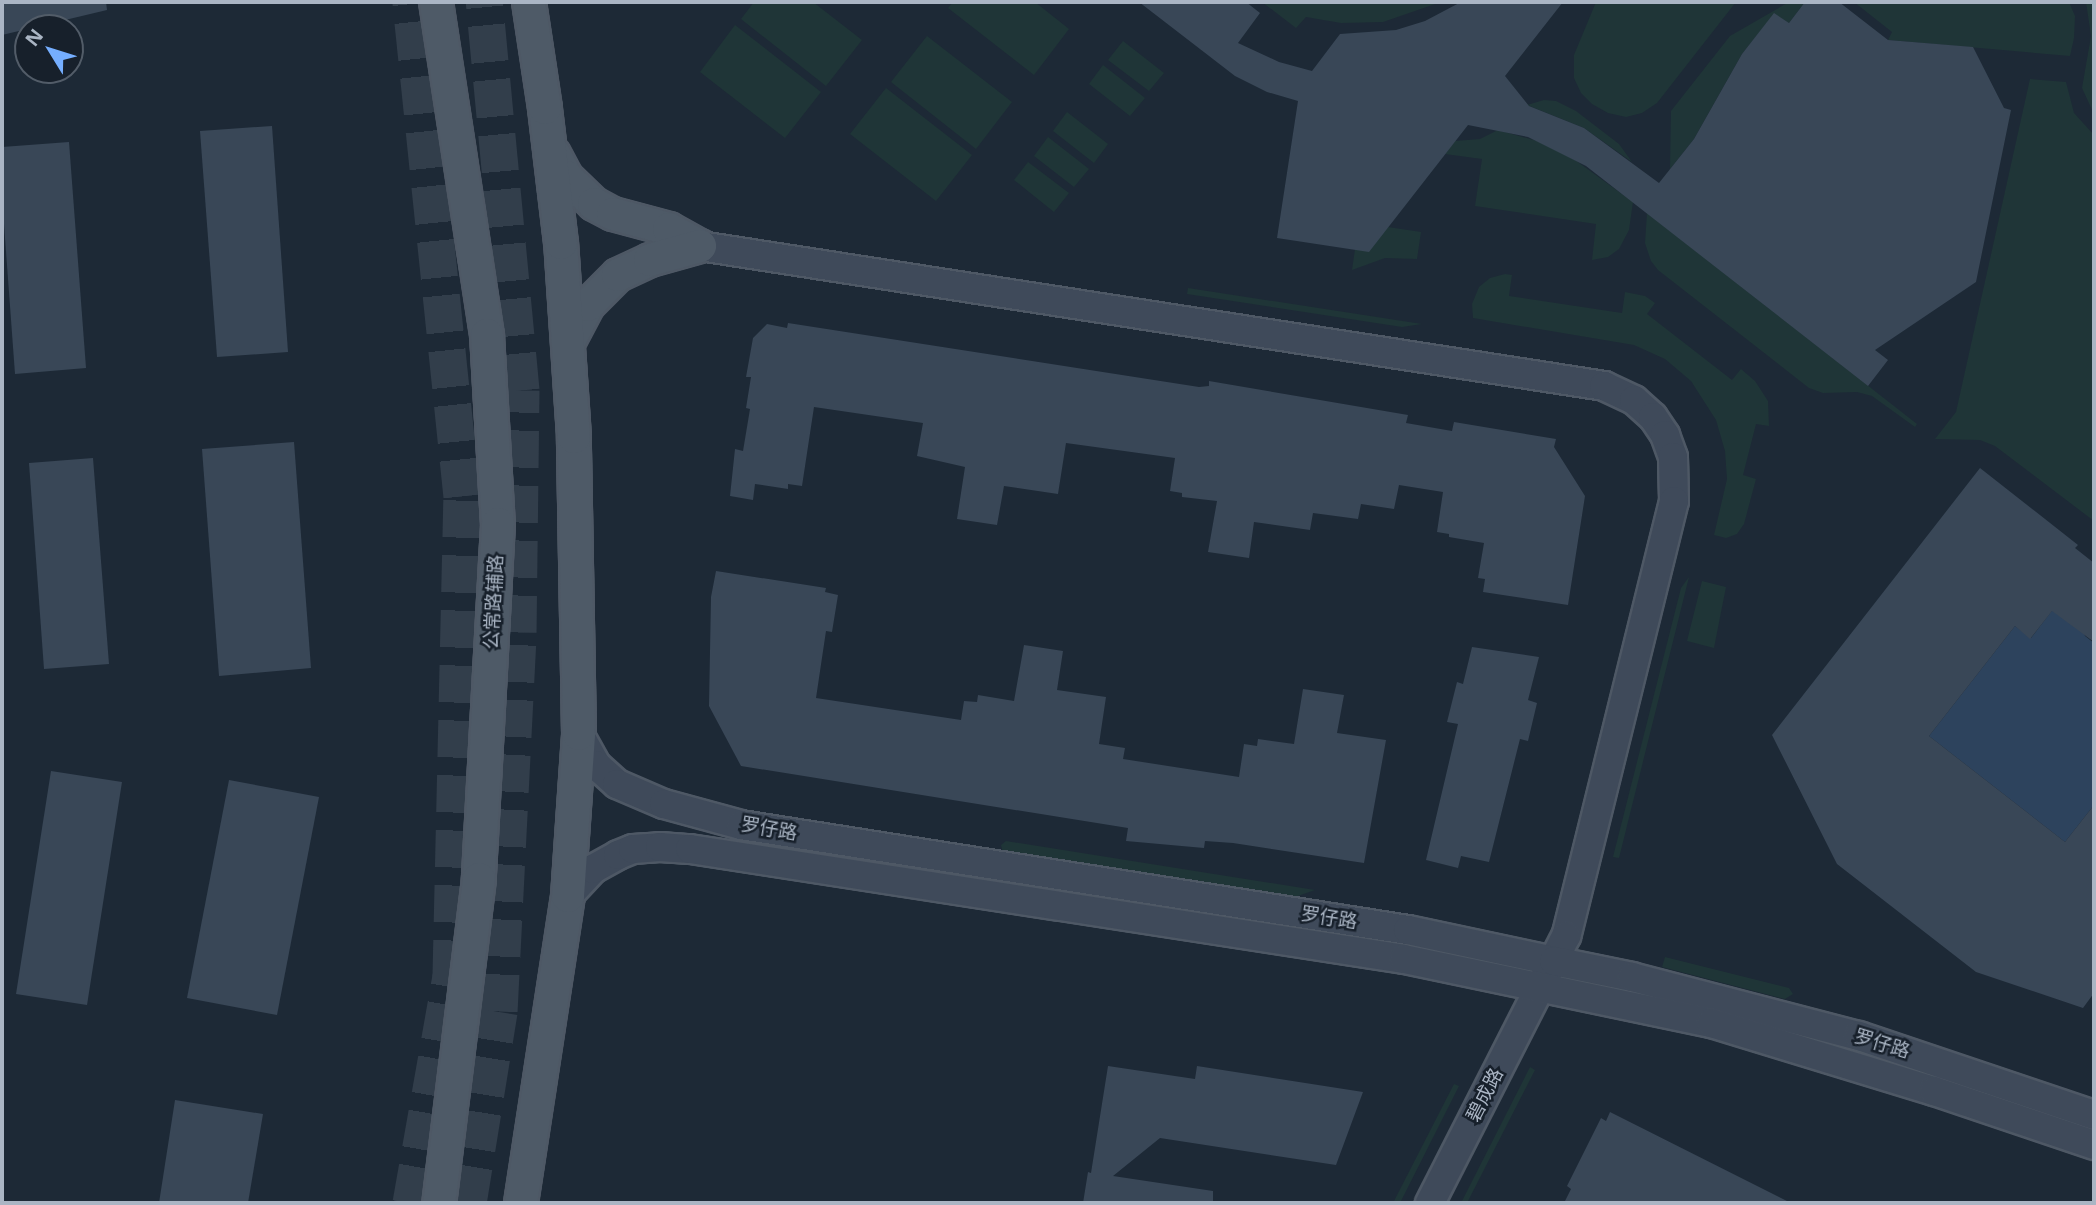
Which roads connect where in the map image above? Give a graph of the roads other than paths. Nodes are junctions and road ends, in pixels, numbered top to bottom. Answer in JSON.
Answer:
{"nodes":[{"id":1,"x":436,"y":2,"type":"edge"},
{"id":2,"x":529,"y":2,"type":"edge"},
{"id":3,"x":550,"y":144,"type":"junction"},
{"id":4,"x":701,"y":246,"type":"junction"},
{"id":5,"x":568,"y":344,"type":"junction"},
{"id":6,"x":579,"y":734,"type":"junction"},
{"id":7,"x":568,"y":896,"type":"junction"},
{"id":8,"x":1554,"y":961,"type":"junction"},
{"id":9,"x":1541,"y":986,"type":"junction"},
{"id":10,"x":2094,"y":1115,"type":"edge"},
{"id":11,"x":2094,"y":1145,"type":"edge"},
{"id":12,"x":439,"y":1203,"type":"edge"},
{"id":13,"x":522,"y":1203,"type":"edge"},
{"id":14,"x":1430,"y":1203,"type":"edge"}],
"edges":[{"from":1,"to":12,"type":"main road","name":"公常路辅路"},
{"from":2,"to":3,"type":"main road"},
{"from":3,"to":4,"type":"main road"},
{"from":3,"to":5,"type":"main road"},
{"from":4,"to":5,"type":"main road"},
{"from":4,"to":8,"type":"main road","name":"碧成路"},
{"from":5,"to":6,"type":"main road"},
{"from":6,"to":7,"type":"main road"},
{"from":6,"to":8,"type":"main road","name":"罗仔路"},
{"from":7,"to":9,"type":"main road","name":"罗仔路"},
{"from":7,"to":13,"type":"main road"},
{"from":8,"to":9,"type":"main road","name":"碧成路"},
{"from":8,"to":10,"type":"main road","name":"罗仔路"},
{"from":9,"to":11,"type":"main road","name":"罗仔路"},
{"from":9,"to":14,"type":"main road","name":"碧成路"}]}
